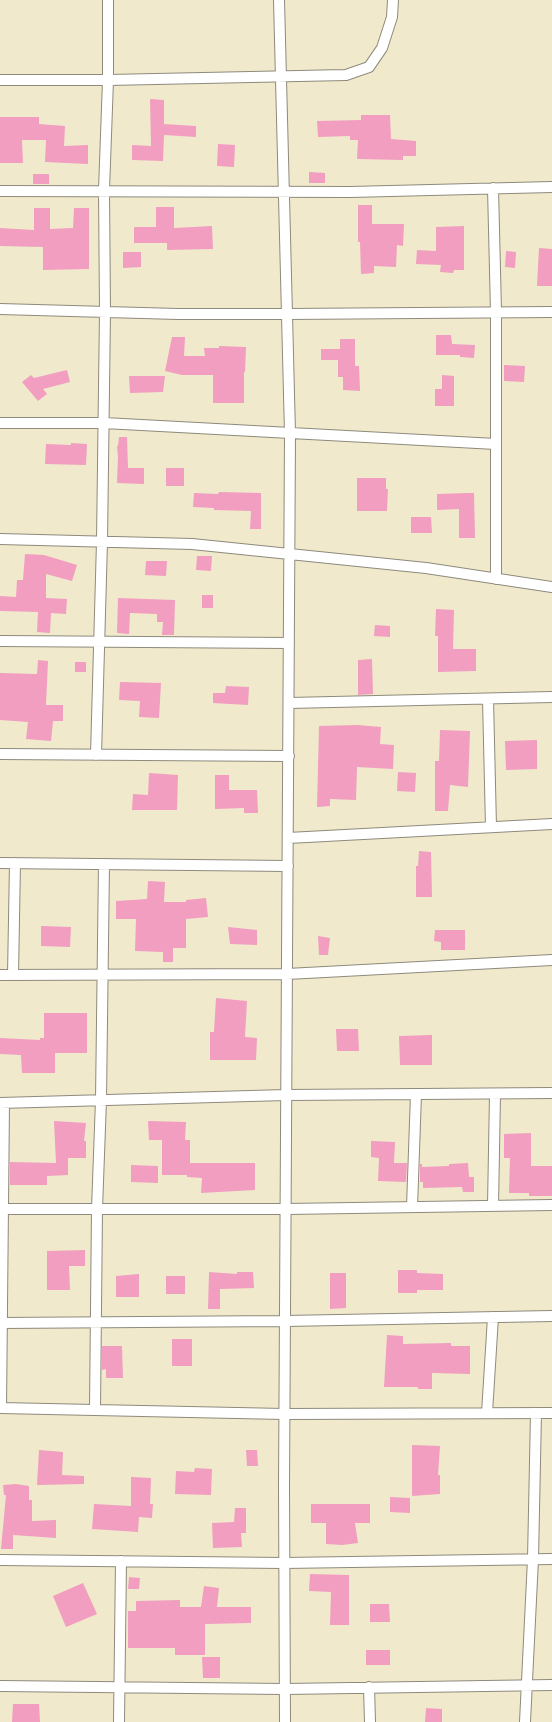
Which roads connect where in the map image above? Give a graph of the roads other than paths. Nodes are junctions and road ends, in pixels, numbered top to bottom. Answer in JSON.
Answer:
{"nodes":[{"id":1,"x":108,"y":0,"type":"edge"},
{"id":2,"x":279,"y":0,"type":"edge"},
{"id":3,"x":392,"y":0,"type":"edge"},
{"id":4,"x":280,"y":75,"type":"junction"},
{"id":5,"x":0,"y":80,"type":"edge"},
{"id":6,"x":108,"y":80,"type":"junction"},
{"id":7,"x":552,"y":187,"type":"edge"},
{"id":8,"x":493,"y":188,"type":"junction"},
{"id":9,"x":104,"y":190,"type":"junction"},
{"id":10,"x":0,"y":191,"type":"edge"},
{"id":11,"x":284,"y":192,"type":"junction"},
{"id":12,"x":0,"y":309,"type":"edge"},
{"id":13,"x":105,"y":311,"type":"junction"},
{"id":14,"x":496,"y":312,"type":"junction"},
{"id":15,"x":552,"y":312,"type":"edge"},
{"id":16,"x":287,"y":314,"type":"junction"},
{"id":17,"x":0,"y":423,"type":"edge"},
{"id":18,"x":104,"y":423,"type":"junction"},
{"id":19,"x":290,"y":433,"type":"junction"},
{"id":20,"x":496,"y":444,"type":"junction"},
{"id":21,"x":0,"y":540,"type":"edge"},
{"id":22,"x":102,"y":542,"type":"junction"},
{"id":23,"x":290,"y":554,"type":"junction"},
{"id":24,"x":496,"y":579,"type":"junction"},
{"id":25,"x":552,"y":587,"type":"edge"},
{"id":26,"x":0,"y":641,"type":"edge"},
{"id":27,"x":100,"y":642,"type":"junction"},
{"id":28,"x":289,"y":644,"type":"junction"},
{"id":29,"x":552,"y":697,"type":"edge"},
{"id":30,"x":488,"y":699,"type":"junction"},
{"id":31,"x":289,"y":703,"type":"junction"},
{"id":32,"x":0,"y":754,"type":"edge"},
{"id":33,"x":96,"y":755,"type":"junction"},
{"id":34,"x":288,"y":756,"type":"junction"},
{"id":35,"x":552,"y":824,"type":"edge"},
{"id":36,"x":491,"y":827,"type":"junction"},
{"id":37,"x":288,"y":838,"type":"junction"},
{"id":38,"x":0,"y":863,"type":"edge"},
{"id":39,"x":15,"y":864,"type":"junction"},
{"id":40,"x":104,"y":864,"type":"junction"},
{"id":41,"x":288,"y":866,"type":"junction"},
{"id":42,"x":552,"y":960,"type":"edge"},
{"id":43,"x":287,"y":974,"type":"junction"},
{"id":44,"x":0,"y":975,"type":"edge"},
{"id":45,"x":13,"y":975,"type":"junction"},
{"id":46,"x":102,"y":975,"type":"junction"},
{"id":47,"x":552,"y":1093,"type":"edge"},
{"id":48,"x":416,"y":1094,"type":"junction"},
{"id":49,"x":495,"y":1094,"type":"junction"},
{"id":50,"x":286,"y":1095,"type":"junction"},
{"id":51,"x":101,"y":1100,"type":"junction"},
{"id":52,"x":2,"y":1103,"type":"edge"},
{"id":53,"x":552,"y":1205,"type":"edge"},
{"id":54,"x":493,"y":1206,"type":"junction"},
{"id":55,"x":412,"y":1207,"type":"junction"},
{"id":56,"x":1,"y":1209,"type":"edge"},
{"id":57,"x":97,"y":1209,"type":"junction"},
{"id":58,"x":286,"y":1209,"type":"junction"},
{"id":59,"x":552,"y":1316,"type":"edge"},
{"id":60,"x":493,"y":1317,"type":"junction"},
{"id":61,"x":95,"y":1322,"type":"junction"},
{"id":62,"x":285,"y":1322,"type":"junction"},
{"id":63,"x":0,"y":1323,"type":"edge"},
{"id":64,"x":1,"y":1408,"type":"edge"},
{"id":65,"x":95,"y":1410,"type":"junction"},
{"id":66,"x":487,"y":1413,"type":"junction"},
{"id":67,"x":536,"y":1413,"type":"junction"},
{"id":68,"x":552,"y":1413,"type":"edge"},
{"id":69,"x":284,"y":1414,"type":"junction"},
{"id":70,"x":533,"y":1559,"type":"junction"},
{"id":71,"x":552,"y":1559,"type":"edge"},
{"id":72,"x":0,"y":1560,"type":"edge"},
{"id":73,"x":121,"y":1561,"type":"junction"},
{"id":74,"x":284,"y":1562,"type":"junction"},
{"id":75,"x":527,"y":1685,"type":"junction"},
{"id":76,"x":552,"y":1685,"type":"edge"},
{"id":77,"x":0,"y":1686,"type":"edge"},
{"id":78,"x":119,"y":1687,"type":"junction"},
{"id":79,"x":369,"y":1687,"type":"junction"},
{"id":80,"x":285,"y":1689,"type":"junction"},
{"id":81,"x":119,"y":1722,"type":"edge"},
{"id":82,"x":285,"y":1722,"type":"edge"},
{"id":83,"x":370,"y":1722,"type":"edge"},
{"id":84,"x":525,"y":1722,"type":"edge"}],
"edges":[{"from":1,"to":6,"type":"street"},
{"from":2,"to":4,"type":"street"},
{"from":3,"to":4,"type":"street"},
{"from":4,"to":6,"type":"street"},
{"from":4,"to":11,"type":"street"},
{"from":5,"to":6,"type":"street"},
{"from":6,"to":9,"type":"street"},
{"from":7,"to":8,"type":"street"},
{"from":8,"to":11,"type":"street"},
{"from":8,"to":14,"type":"street"},
{"from":9,"to":10,"type":"street"},
{"from":9,"to":11,"type":"street"},
{"from":9,"to":13,"type":"street"},
{"from":11,"to":16,"type":"street"},
{"from":12,"to":13,"type":"street"},
{"from":13,"to":16,"type":"street"},
{"from":13,"to":18,"type":"street"},
{"from":14,"to":15,"type":"street"},
{"from":14,"to":16,"type":"street"},
{"from":14,"to":20,"type":"street"},
{"from":16,"to":19,"type":"street"},
{"from":17,"to":18,"type":"street"},
{"from":18,"to":19,"type":"street"},
{"from":18,"to":22,"type":"street"},
{"from":19,"to":20,"type":"street"},
{"from":19,"to":23,"type":"street"},
{"from":20,"to":24,"type":"street"},
{"from":21,"to":22,"type":"street"},
{"from":22,"to":23,"type":"street"},
{"from":22,"to":27,"type":"street"},
{"from":23,"to":24,"type":"street"},
{"from":23,"to":28,"type":"street"},
{"from":24,"to":25,"type":"street"},
{"from":26,"to":27,"type":"street"},
{"from":27,"to":28,"type":"street"},
{"from":27,"to":33,"type":"street"},
{"from":28,"to":31,"type":"street"},
{"from":29,"to":30,"type":"street"},
{"from":30,"to":31,"type":"street"},
{"from":30,"to":36,"type":"street"},
{"from":31,"to":34,"type":"street"},
{"from":32,"to":33,"type":"street"},
{"from":33,"to":34,"type":"street"},
{"from":34,"to":37,"type":"street"},
{"from":35,"to":36,"type":"street"},
{"from":36,"to":37,"type":"street"},
{"from":37,"to":41,"type":"street"},
{"from":38,"to":39,"type":"street"},
{"from":39,"to":40,"type":"street"},
{"from":39,"to":45,"type":"street"},
{"from":40,"to":41,"type":"street"},
{"from":40,"to":46,"type":"street"},
{"from":41,"to":43,"type":"street"},
{"from":42,"to":43,"type":"street"},
{"from":43,"to":46,"type":"street"},
{"from":43,"to":50,"type":"street"},
{"from":44,"to":45,"type":"street"},
{"from":45,"to":46,"type":"street"},
{"from":46,"to":51,"type":"street"},
{"from":47,"to":49,"type":"street"},
{"from":48,"to":49,"type":"street"},
{"from":48,"to":50,"type":"street"},
{"from":48,"to":55,"type":"street"},
{"from":49,"to":54,"type":"street"},
{"from":50,"to":51,"type":"street"},
{"from":50,"to":58,"type":"street"},
{"from":51,"to":52,"type":"street"},
{"from":51,"to":57,"type":"street"},
{"from":52,"to":56,"type":"street"},
{"from":53,"to":54,"type":"street"},
{"from":54,"to":55,"type":"street"},
{"from":55,"to":58,"type":"street"},
{"from":56,"to":57,"type":"street"},
{"from":56,"to":63,"type":"street"},
{"from":57,"to":58,"type":"street"},
{"from":57,"to":61,"type":"street"},
{"from":58,"to":62,"type":"street"},
{"from":59,"to":60,"type":"street"},
{"from":60,"to":62,"type":"street"},
{"from":60,"to":66,"type":"street"},
{"from":61,"to":62,"type":"street"},
{"from":61,"to":63,"type":"street"},
{"from":61,"to":65,"type":"street"},
{"from":62,"to":69,"type":"street"},
{"from":63,"to":64,"type":"street"},
{"from":64,"to":65,"type":"street"},
{"from":65,"to":69,"type":"street"},
{"from":66,"to":67,"type":"street"},
{"from":66,"to":69,"type":"street"},
{"from":67,"to":68,"type":"street"},
{"from":67,"to":70,"type":"street"},
{"from":69,"to":74,"type":"street"},
{"from":70,"to":71,"type":"street"},
{"from":70,"to":74,"type":"street"},
{"from":70,"to":75,"type":"street"},
{"from":72,"to":73,"type":"street"},
{"from":73,"to":74,"type":"street"},
{"from":73,"to":78,"type":"street"},
{"from":74,"to":80,"type":"street"},
{"from":75,"to":76,"type":"street"},
{"from":75,"to":79,"type":"street"},
{"from":75,"to":84,"type":"street"},
{"from":77,"to":78,"type":"street"},
{"from":78,"to":80,"type":"street"},
{"from":78,"to":81,"type":"street"},
{"from":79,"to":80,"type":"street"},
{"from":79,"to":83,"type":"street"},
{"from":80,"to":82,"type":"street"}]}
